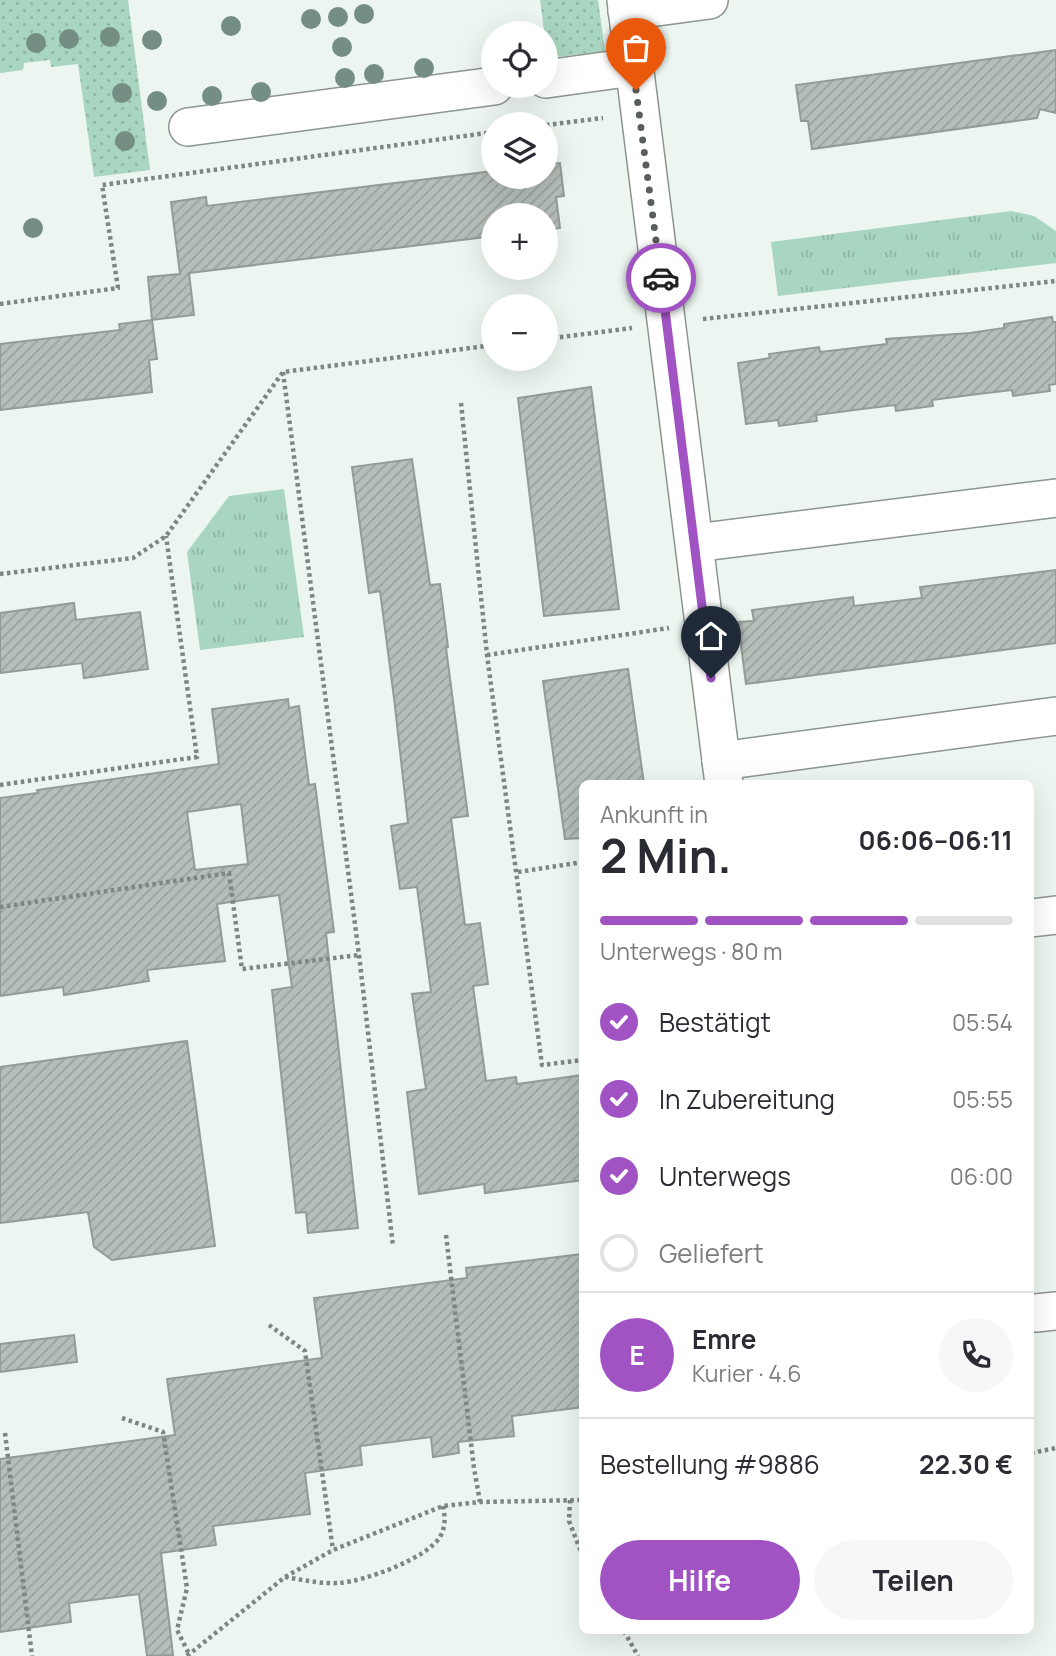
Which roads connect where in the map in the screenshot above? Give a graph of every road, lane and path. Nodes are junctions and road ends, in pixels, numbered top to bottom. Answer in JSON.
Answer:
{"nodes":[{"id":1,"x":709,"y":0,"type":"edge"},
{"id":2,"x":626,"y":6,"type":"edge"},
{"id":3,"x":633,"y":67,"type":"junction"},
{"id":4,"x":558,"y":77,"type":"edge"},
{"id":5,"x":481,"y":88,"type":"edge"},
{"id":6,"x":639,"y":113,"type":"junction"},
{"id":7,"x":558,"y":123,"type":"edge"},
{"id":8,"x":188,"y":127,"type":"dead end"},
{"id":9,"x":481,"y":134,"type":"edge"},
{"id":10,"x":1056,"y":281,"type":"edge"},
{"id":11,"x":0,"y":304,"type":"edge"},
{"id":12,"x":666,"y":323,"type":"junction"},
{"id":13,"x":558,"y":337,"type":"edge"},
{"id":14,"x":481,"y":347,"type":"edge"},
{"id":15,"x":283,"y":372,"type":"junction"},
{"id":16,"x":461,"y":403,"type":"dead end"},
{"id":17,"x":1056,"y":498,"type":"edge"},
{"id":18,"x":166,"y":536,"type":"junction"},
{"id":19,"x":695,"y":543,"type":"junction"},
{"id":20,"x":0,"y":574,"type":"edge"},
{"id":21,"x":705,"y":623,"type":"junction"},
{"id":22,"x":487,"y":654,"type":"junction"},
{"id":23,"x":1056,"y":716,"type":"edge"},
{"id":24,"x":723,"y":772,"type":"edge"},
{"id":25,"x":0,"y":785,"type":"edge"},
{"id":26,"x":579,"y":863,"type":"edge"},
{"id":27,"x":517,"y":872,"type":"junction"},
{"id":28,"x":0,"y":907,"type":"edge"},
{"id":29,"x":1056,"y":915,"type":"edge"},
{"id":30,"x":1034,"y":918,"type":"edge"},
{"id":31,"x":359,"y":955,"type":"junction"},
{"id":32,"x":579,"y":1060,"type":"edge"},
{"id":33,"x":446,"y":1235,"type":"dead end"},
{"id":34,"x":393,"y":1246,"type":"dead end"},
{"id":35,"x":269,"y":1325,"type":"dead end"},
{"id":36,"x":122,"y":1418,"type":"dead end"},
{"id":37,"x":5,"y":1433,"type":"dead end"},
{"id":38,"x":1056,"y":1448,"type":"edge"},
{"id":39,"x":1034,"y":1452,"type":"edge"},
{"id":40,"x":569,"y":1500,"type":"junction"},
{"id":41,"x":579,"y":1500,"type":"edge"},
{"id":42,"x":480,"y":1502,"type":"junction"},
{"id":43,"x":443,"y":1506,"type":"junction"},
{"id":44,"x":579,"y":1547,"type":"edge"},
{"id":45,"x":333,"y":1550,"type":"junction"},
{"id":46,"x":285,"y":1577,"type":"junction"},
{"id":47,"x":626,"y":1634,"type":"edge"},
{"id":48,"x":188,"y":1655,"type":"edge"},
{"id":49,"x":32,"y":1656,"type":"edge"},
{"id":50,"x":638,"y":1656,"type":"edge"}],
"edges":[{"from":1,"to":2,"type":"street"},
{"from":2,"to":3,"type":"street"},
{"from":3,"to":4,"type":"street"},
{"from":3,"to":6,"type":"street"},
{"from":5,"to":8,"type":"street"},
{"from":6,"to":7,"type":"path"},
{"from":6,"to":12,"type":"street"},
{"from":9,"to":11,"type":"path"},
{"from":10,"to":12,"type":"path"},
{"from":12,"to":13,"type":"path"},
{"from":12,"to":19,"type":"street"},
{"from":14,"to":15,"type":"path"},
{"from":15,"to":18,"type":"path"},
{"from":15,"to":31,"type":"path"},
{"from":16,"to":22,"type":"path"},
{"from":17,"to":19,"type":"street"},
{"from":18,"to":20,"type":"path"},
{"from":18,"to":25,"type":"path"},
{"from":19,"to":21,"type":"street"},
{"from":21,"to":22,"type":"path"},
{"from":21,"to":24,"type":"street"},
{"from":22,"to":27,"type":"path"},
{"from":23,"to":24,"type":"street"},
{"from":26,"to":27,"type":"path"},
{"from":27,"to":32,"type":"path"},
{"from":28,"to":31,"type":"path"},
{"from":29,"to":30,"type":"street"},
{"from":31,"to":34,"type":"path"},
{"from":33,"to":42,"type":"path"},
{"from":35,"to":45,"type":"path"},
{"from":36,"to":48,"type":"path"},
{"from":37,"to":49,"type":"path"},
{"from":38,"to":39,"type":"path"},
{"from":40,"to":41,"type":"path"},
{"from":40,"to":42,"type":"path"},
{"from":40,"to":44,"type":"path"},
{"from":42,"to":43,"type":"path"},
{"from":43,"to":45,"type":"path"},
{"from":43,"to":46,"type":"path"},
{"from":45,"to":46,"type":"path"},
{"from":46,"to":48,"type":"path"},
{"from":47,"to":50,"type":"path"}]}
